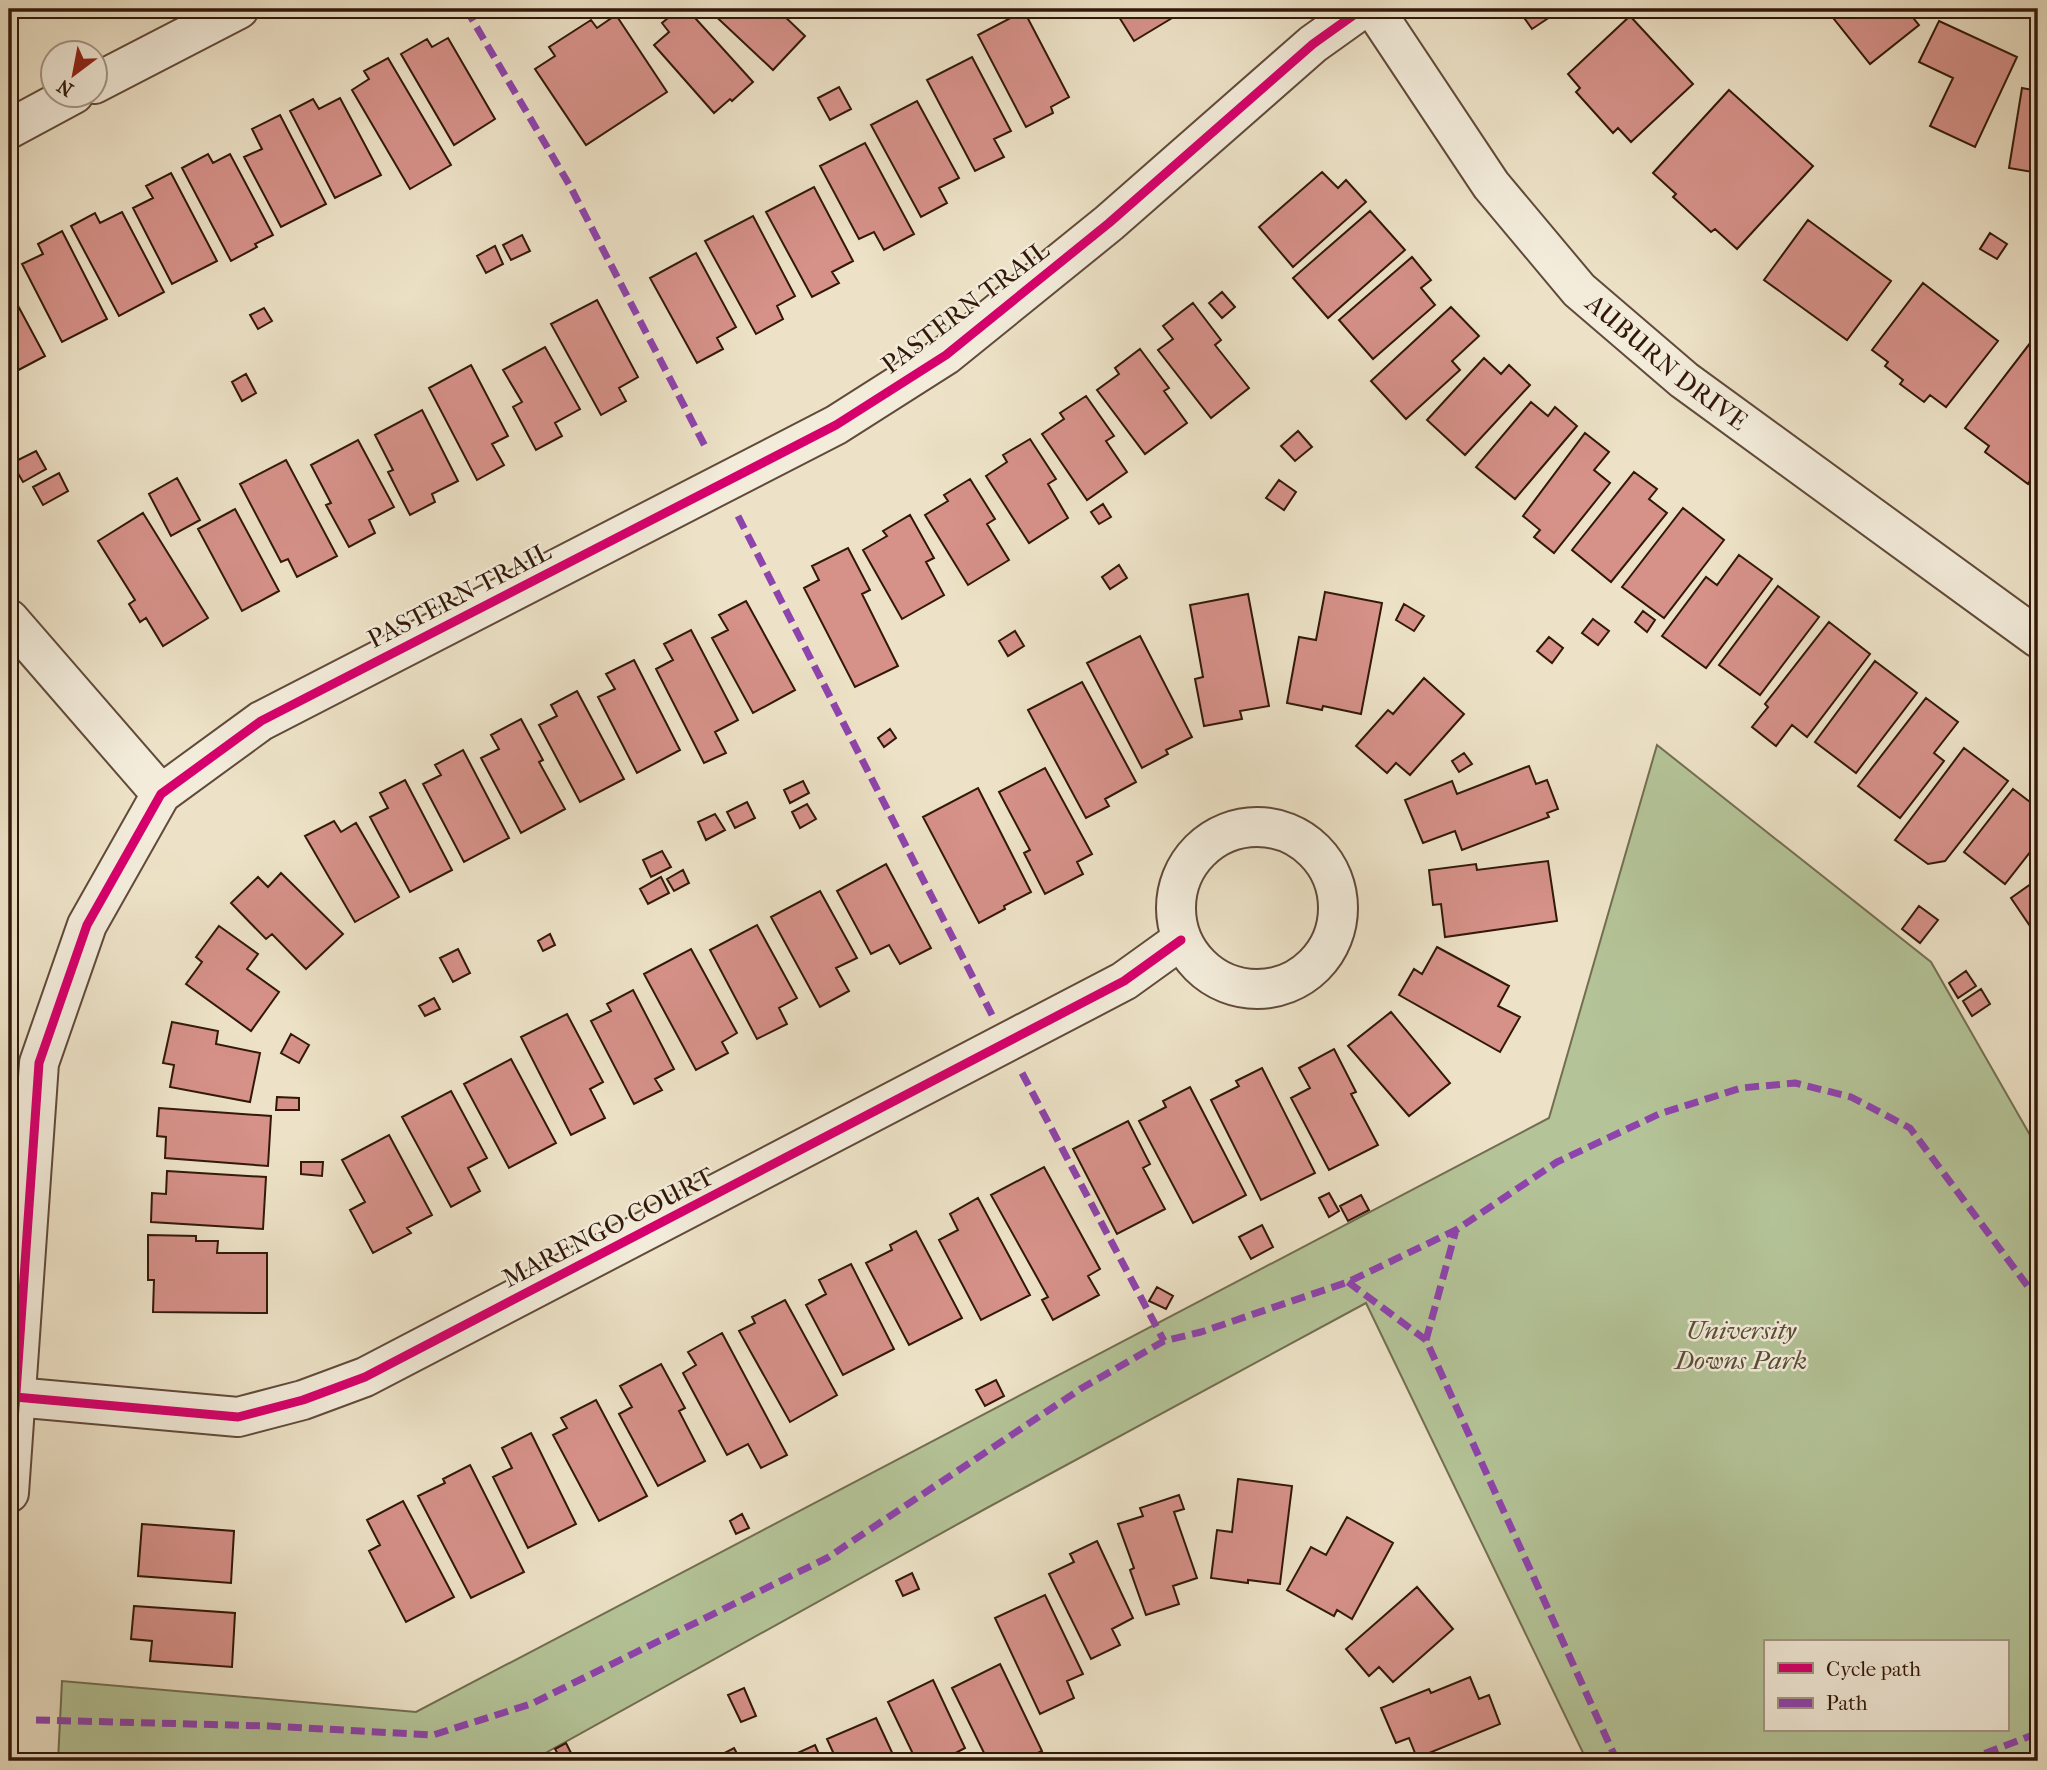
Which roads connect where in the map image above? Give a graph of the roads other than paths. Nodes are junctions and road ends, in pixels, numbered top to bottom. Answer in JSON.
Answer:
{"nodes":[{"id":1,"x":239,"y":9,"type":"edge"},
{"id":2,"x":1362,"y":9,"type":"edge"},
{"id":3,"x":1374,"y":9,"type":"edge"},
{"id":4,"x":108,"y":77,"type":"edge"},
{"id":5,"x":47,"y":108,"type":"edge"},
{"id":6,"x":9,"y":128,"type":"edge"},
{"id":7,"x":9,"y":619,"type":"edge"},
{"id":8,"x":2038,"y":638,"type":"edge"},
{"id":9,"x":160,"y":794,"type":"junction"},
{"id":10,"x":1181,"y":940,"type":"junction"},
{"id":11,"x":15,"y":1398,"type":"junction"},
{"id":12,"x":9,"y":1493,"type":"edge"}],
"edges":[{"from":1,"to":4,"type":"street"},
{"from":2,"to":9,"type":"street","name":"PASTERN TRAIL"},
{"from":3,"to":8,"type":"street","name":"AUBURN DRIVE"},
{"from":5,"to":6,"type":"street"},
{"from":7,"to":9,"type":"street"},
{"from":9,"to":11,"type":"street","name":"PASTERN TRAIL"},
{"from":10,"to":10,"type":"street"},
{"from":10,"to":11,"type":"street","name":"MARENGO COURT"},
{"from":11,"to":12,"type":"street","name":"PASTERN TRAIL"}]}
